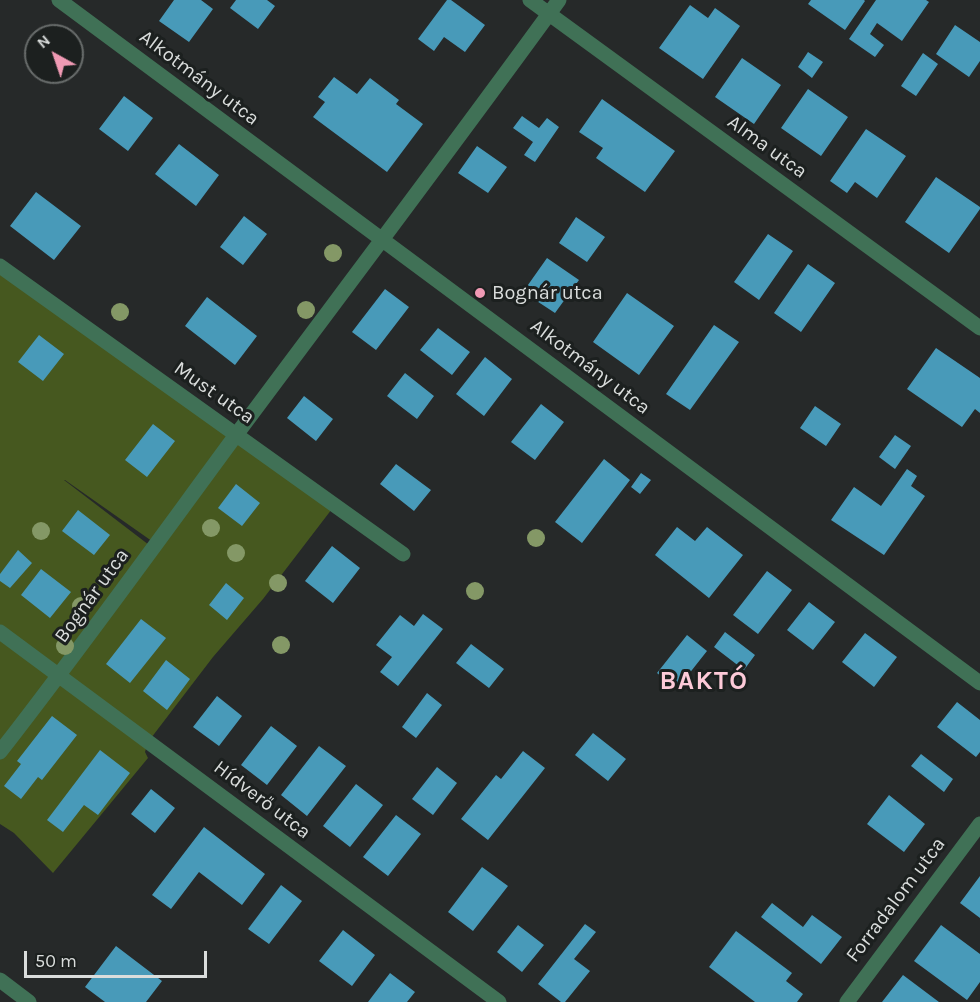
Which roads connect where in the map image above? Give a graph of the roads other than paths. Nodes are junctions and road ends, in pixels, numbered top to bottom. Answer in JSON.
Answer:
{"nodes":[{"id":1,"x":59,"y":0,"type":"edge"},
{"id":2,"x":530,"y":0,"type":"edge"},
{"id":3,"x":560,"y":0,"type":"edge"},
{"id":4,"x":549,"y":14,"type":"junction"},
{"id":5,"x":382,"y":240,"type":"junction"},
{"id":6,"x":0,"y":267,"type":"edge"},
{"id":7,"x":980,"y":328,"type":"edge"},
{"id":8,"x":236,"y":435,"type":"junction"},
{"id":9,"x":403,"y":554,"type":"dead end"},
{"id":10,"x":0,"y":632,"type":"edge"},
{"id":11,"x":60,"y":676,"type":"junction"},
{"id":12,"x":980,"y":683,"type":"edge"},
{"id":13,"x":0,"y":752,"type":"edge"},
{"id":14,"x":980,"y":824,"type":"edge"},
{"id":15,"x":0,"y":980,"type":"edge"},
{"id":16,"x":28,"y":1002,"type":"edge"},
{"id":17,"x":499,"y":1002,"type":"edge"},
{"id":18,"x":847,"y":1002,"type":"edge"}],
"edges":[{"from":1,"to":5,"type":"street","name":"Alkotmány utca"},
{"from":2,"to":4,"type":"street","name":"Alma utca"},
{"from":3,"to":4,"type":"street","name":"Bognár utca"},
{"from":4,"to":5,"type":"street","name":"Bognár utca"},
{"from":4,"to":7,"type":"street","name":"Alma utca"},
{"from":5,"to":8,"type":"street","name":"Bognár utca"},
{"from":5,"to":12,"type":"street","name":"Alkotmány utca"},
{"from":6,"to":8,"type":"street","name":"Must utca"},
{"from":8,"to":9,"type":"street","name":"Must utca"},
{"from":8,"to":11,"type":"street","name":"Bognár utca"},
{"from":10,"to":11,"type":"street","name":"Hídverő utca"},
{"from":11,"to":13,"type":"street","name":"Bognár utca"},
{"from":11,"to":17,"type":"street","name":"Hídverő utca"},
{"from":14,"to":18,"type":"street","name":"Forradalom utca"},
{"from":15,"to":16,"type":"street"}]}
